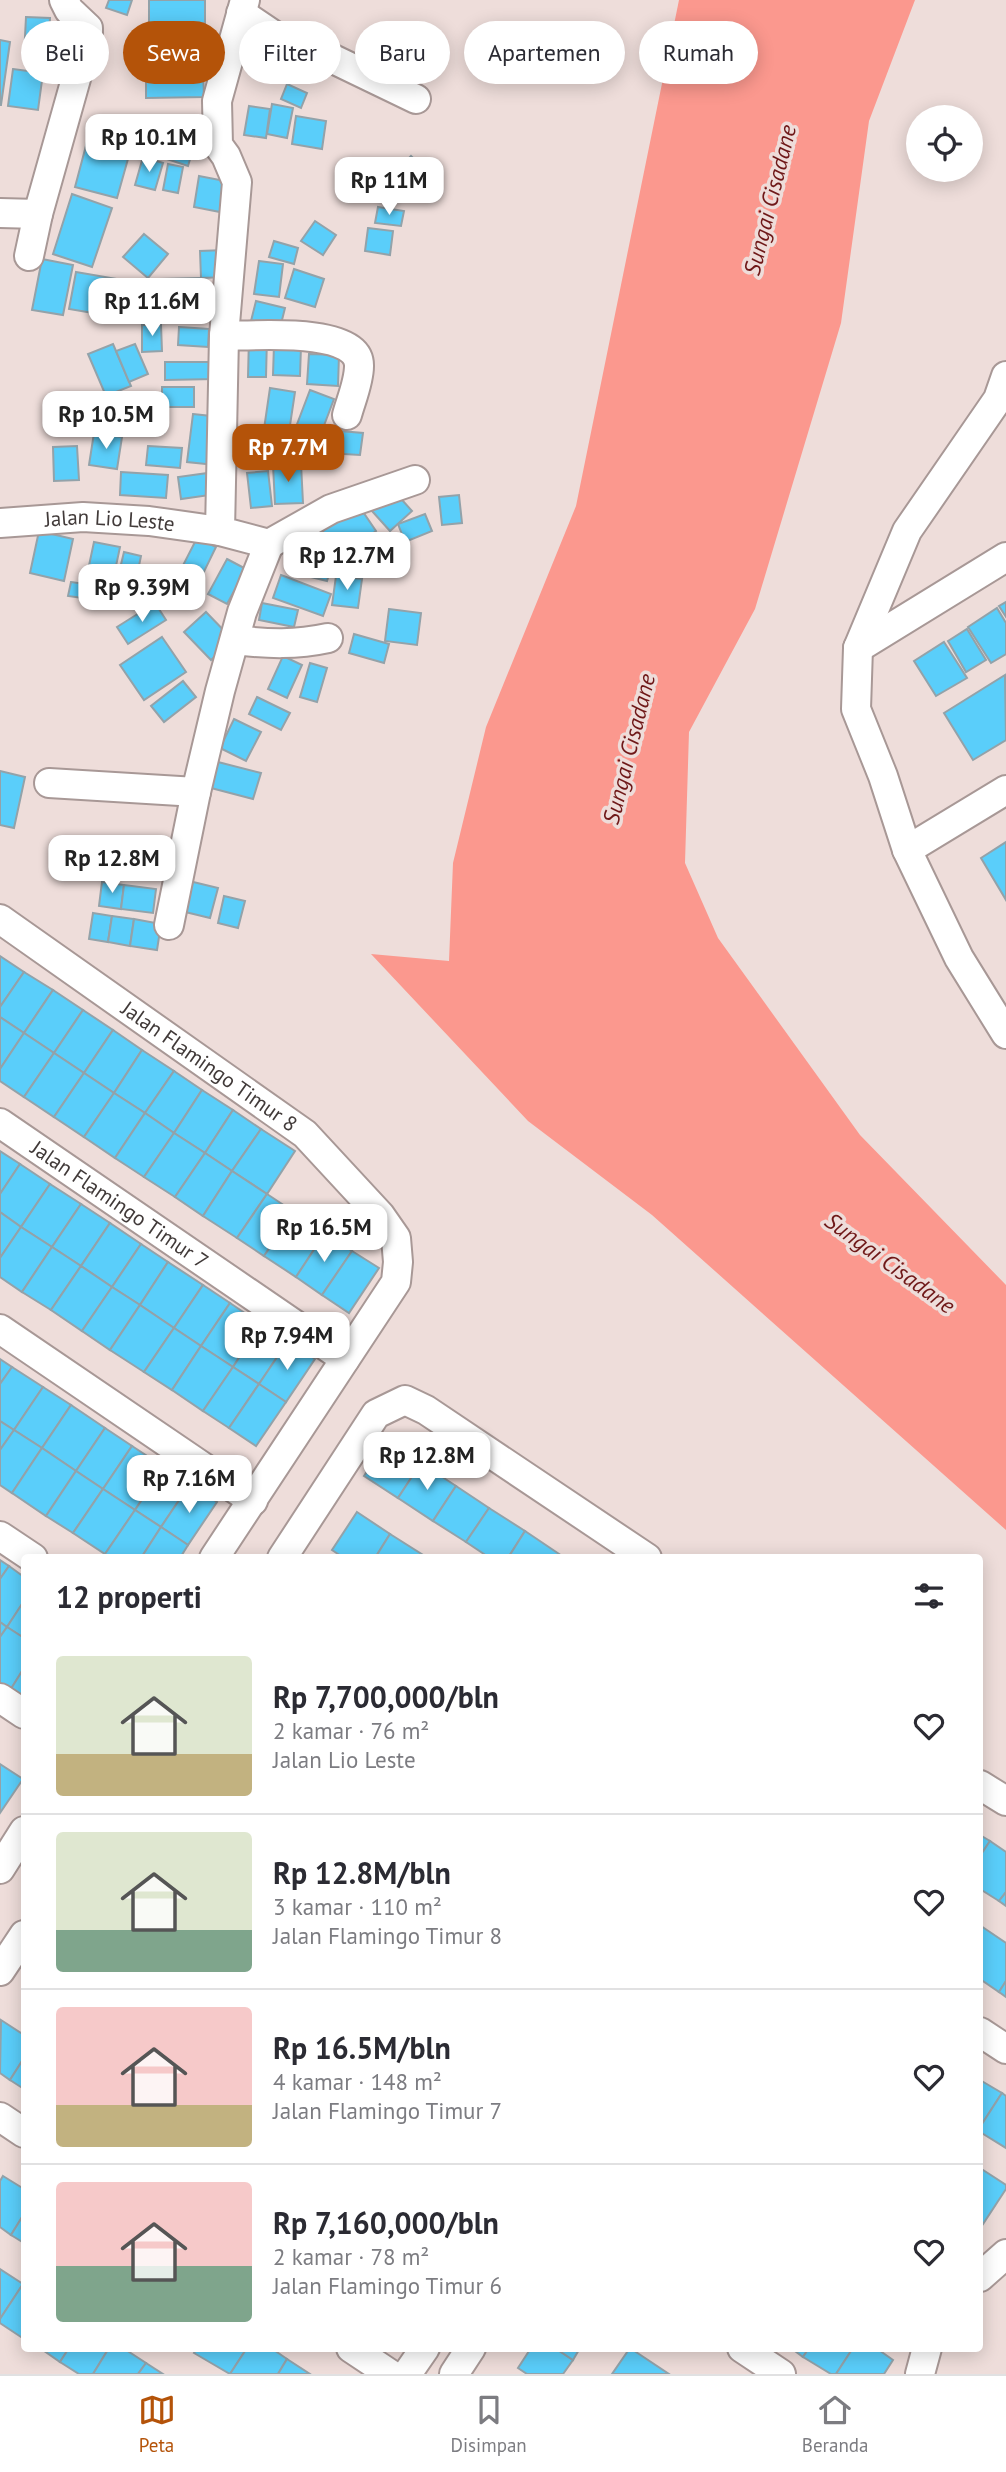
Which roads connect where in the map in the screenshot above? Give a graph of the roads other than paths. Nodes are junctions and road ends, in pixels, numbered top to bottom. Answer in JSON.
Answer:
{"nodes":[{"id":1,"x":64,"y":0,"type":"edge"},
{"id":2,"x":243,"y":6,"type":"edge"},
{"id":3,"x":416,"y":99,"type":"dead end"},
{"id":4,"x":0,"y":213,"type":"edge"},
{"id":5,"x":38,"y":214,"type":"junction"},
{"id":6,"x":29,"y":256,"type":"dead end"},
{"id":7,"x":224,"y":336,"type":"junction"},
{"id":8,"x":1006,"y":376,"type":"edge"},
{"id":9,"x":347,"y":415,"type":"dead end"},
{"id":10,"x":415,"y":480,"type":"dead end"},
{"id":11,"x":0,"y":523,"type":"edge"},
{"id":12,"x":220,"y":531,"type":"junction"},
{"id":13,"x":269,"y":544,"type":"junction"},
{"id":14,"x":1006,"y":557,"type":"edge"},
{"id":15,"x":328,"y":638,"type":"dead end"},
{"id":16,"x":234,"y":640,"type":"junction"},
{"id":17,"x":858,"y":648,"type":"junction"},
{"id":18,"x":49,"y":783,"type":"dead end"},
{"id":19,"x":1006,"y":790,"type":"edge"},
{"id":20,"x":196,"y":792,"type":"junction"},
{"id":21,"x":907,"y":850,"type":"junction"},
{"id":22,"x":0,"y":919,"type":"edge"},
{"id":23,"x":169,"y":925,"type":"dead end"},
{"id":24,"x":1006,"y":1034,"type":"edge"},
{"id":25,"x":0,"y":1123,"type":"edge"},
{"id":26,"x":0,"y":1329,"type":"edge"},
{"id":27,"x":345,"y":1359,"type":"junction"},
{"id":28,"x":253,"y":1502,"type":"junction"},
{"id":29,"x":0,"y":1536,"type":"edge"},
{"id":30,"x":27,"y":1554,"type":"edge"},
{"id":31,"x":217,"y":1554,"type":"edge"},
{"id":32,"x":285,"y":1554,"type":"edge"},
{"id":33,"x":641,"y":1554,"type":"edge"},
{"id":34,"x":0,"y":1698,"type":"edge"},
{"id":35,"x":21,"y":1712,"type":"edge"},
{"id":36,"x":983,"y":1786,"type":"edge"},
{"id":37,"x":1006,"y":1801,"type":"edge"},
{"id":38,"x":21,"y":1836,"type":"edge"},
{"id":39,"x":0,"y":1869,"type":"edge"},
{"id":40,"x":21,"y":1940,"type":"edge"},
{"id":41,"x":0,"y":1971,"type":"edge"},
{"id":42,"x":983,"y":2034,"type":"edge"},
{"id":43,"x":1006,"y":2049,"type":"edge"},
{"id":44,"x":0,"y":2117,"type":"edge"},
{"id":45,"x":21,"y":2131,"type":"edge"},
{"id":46,"x":357,"y":2352,"type":"edge"},
{"id":47,"x":422,"y":2352,"type":"edge"},
{"id":48,"x":468,"y":2352,"type":"edge"},
{"id":49,"x":748,"y":2352,"type":"edge"},
{"id":50,"x":926,"y":2352,"type":"edge"},
{"id":51,"x":390,"y":2374,"type":"edge"},
{"id":52,"x":407,"y":2374,"type":"edge"},
{"id":53,"x":454,"y":2374,"type":"edge"},
{"id":54,"x":781,"y":2374,"type":"edge"},
{"id":55,"x":920,"y":2374,"type":"edge"}],
"edges":[{"from":1,"to":5,"type":"street"},
{"from":2,"to":3,"type":"street"},
{"from":2,"to":7,"type":"street"},
{"from":4,"to":5,"type":"street"},
{"from":5,"to":6,"type":"street"},
{"from":7,"to":9,"type":"street"},
{"from":7,"to":12,"type":"street"},
{"from":8,"to":17,"type":"street"},
{"from":10,"to":13,"type":"street"},
{"from":11,"to":12,"type":"street","name":"Jalan Lio Leste"},
{"from":12,"to":13,"type":"street","name":"Jalan Lio Leste"},
{"from":13,"to":16,"type":"street"},
{"from":14,"to":17,"type":"street"},
{"from":15,"to":16,"type":"street"},
{"from":16,"to":20,"type":"street"},
{"from":17,"to":21,"type":"street"},
{"from":18,"to":20,"type":"street"},
{"from":19,"to":21,"type":"street"},
{"from":20,"to":23,"type":"street"},
{"from":21,"to":24,"type":"street"},
{"from":22,"to":27,"type":"street","name":"Jalan Flamingo Timur 8"},
{"from":25,"to":27,"type":"street","name":"Jalan Flamingo Timur 7"},
{"from":26,"to":28,"type":"street"},
{"from":27,"to":28,"type":"street"},
{"from":28,"to":31,"type":"street"},
{"from":29,"to":30,"type":"street"},
{"from":32,"to":33,"type":"street"},
{"from":34,"to":35,"type":"street"},
{"from":36,"to":37,"type":"street"},
{"from":38,"to":39,"type":"street"},
{"from":40,"to":41,"type":"street"},
{"from":42,"to":43,"type":"street"},
{"from":44,"to":45,"type":"street"},
{"from":46,"to":51,"type":"street"},
{"from":47,"to":52,"type":"street"},
{"from":48,"to":53,"type":"street"},
{"from":49,"to":54,"type":"street"},
{"from":50,"to":55,"type":"street"}]}
